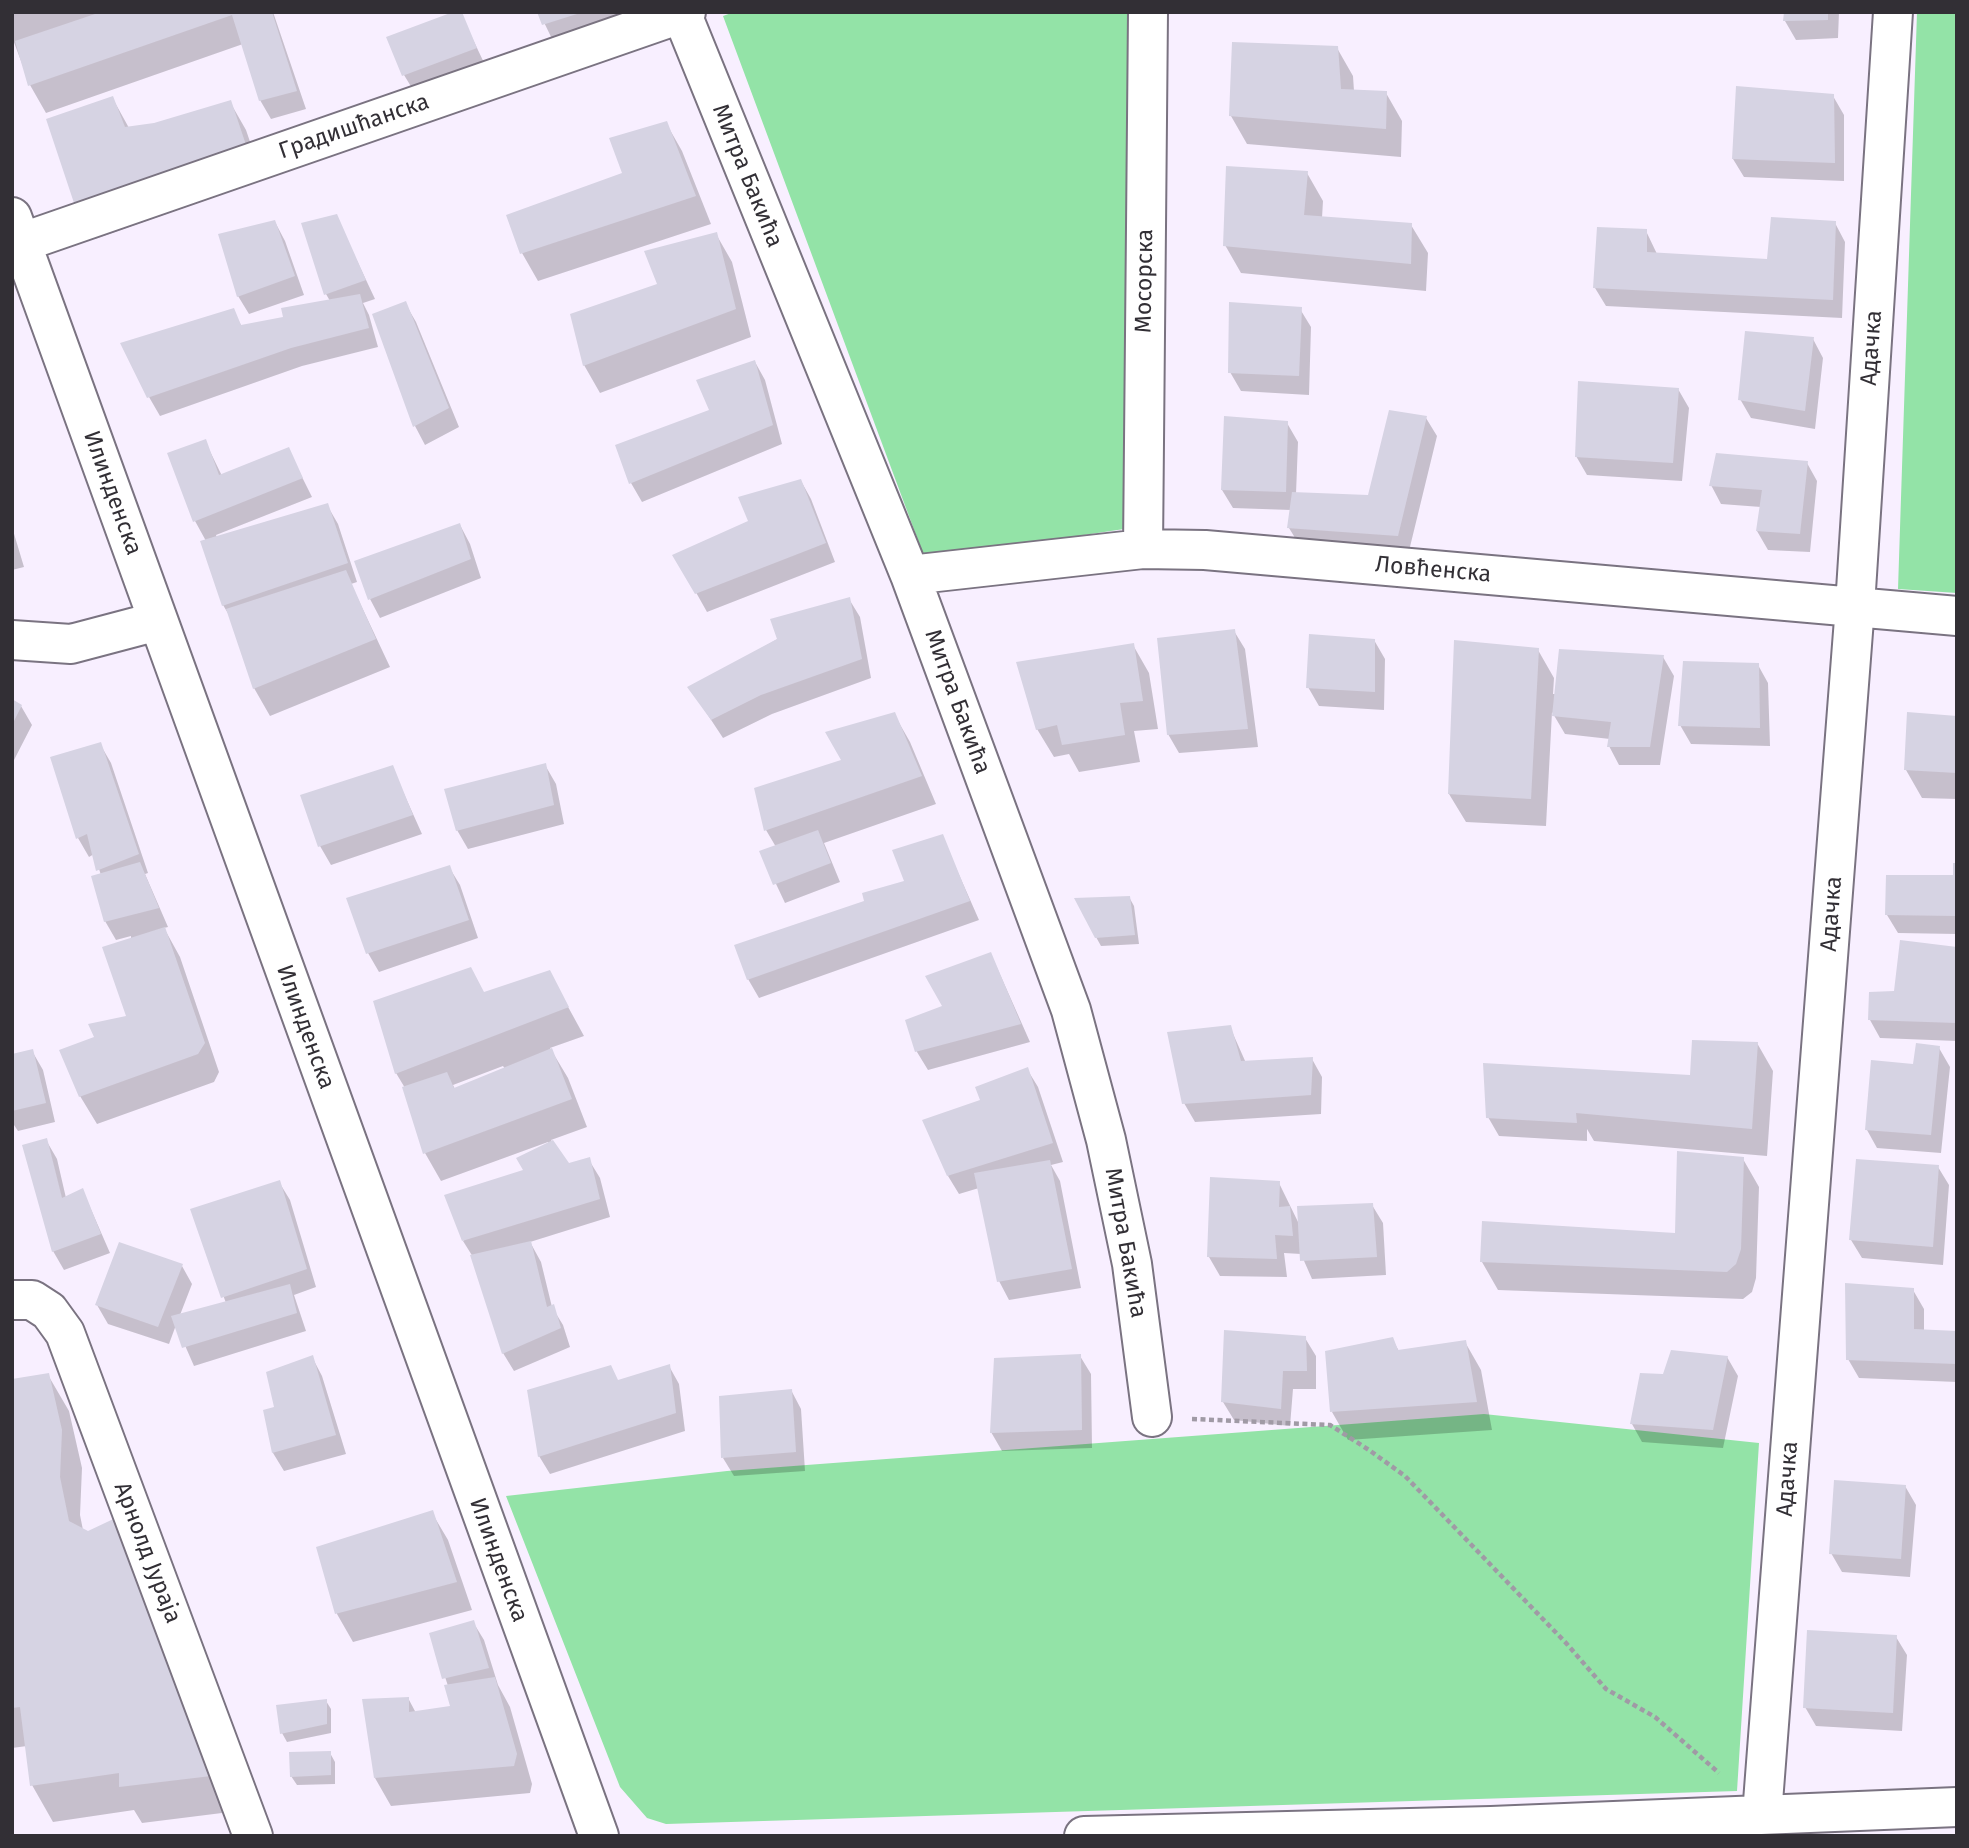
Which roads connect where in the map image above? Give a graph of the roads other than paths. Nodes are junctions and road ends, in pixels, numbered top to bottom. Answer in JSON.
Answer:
{"nodes":[{"id":1,"x":1148,"y":12,"type":"edge"},
{"id":2,"x":1893,"y":12,"type":"edge"},
{"id":3,"x":683,"y":13,"type":"edge"},
{"id":4,"x":18,"y":229,"type":"edge"},
{"id":5,"x":1143,"y":549,"type":"junction"},
{"id":6,"x":910,"y":575,"type":"junction"},
{"id":7,"x":1855,"y":606,"type":"junction"},
{"id":8,"x":1957,"y":616,"type":"edge"},
{"id":9,"x":158,"y":621,"type":"junction"},
{"id":10,"x":12,"y":640,"type":"edge"},
{"id":11,"x":12,"y":1300,"type":"edge"},
{"id":12,"x":1152,"y":1417,"type":"road end"},
{"id":13,"x":1957,"y":1807,"type":"edge"},
{"id":14,"x":1762,"y":1815,"type":"junction"},
{"id":15,"x":253,"y":1836,"type":"edge"},
{"id":16,"x":599,"y":1836,"type":"edge"},
{"id":17,"x":1084,"y":1836,"type":"edge"}],
"edges":[{"from":1,"to":5,"type":"street","name":"Мосорска"},
{"from":2,"to":7,"type":"street","name":"Адачка"},
{"from":3,"to":4,"type":"street","name":"Градишћанска"},
{"from":3,"to":6,"type":"street","name":"Митра Бакића"},
{"from":4,"to":9,"type":"street","name":"Илинденска"},
{"from":5,"to":6,"type":"street","name":"Ловћенска"},
{"from":5,"to":7,"type":"street","name":"Ловћенска"},
{"from":6,"to":12,"type":"street","name":"Митра Бакића"},
{"from":7,"to":8,"type":"street","name":"Ловћенска"},
{"from":7,"to":14,"type":"street","name":"Адачка"},
{"from":9,"to":10,"type":"street"},
{"from":9,"to":16,"type":"street","name":"Илинденска"},
{"from":11,"to":15,"type":"street","name":"Арнолд Јураја"},
{"from":13,"to":14,"type":"street"},
{"from":14,"to":17,"type":"street"}]}
